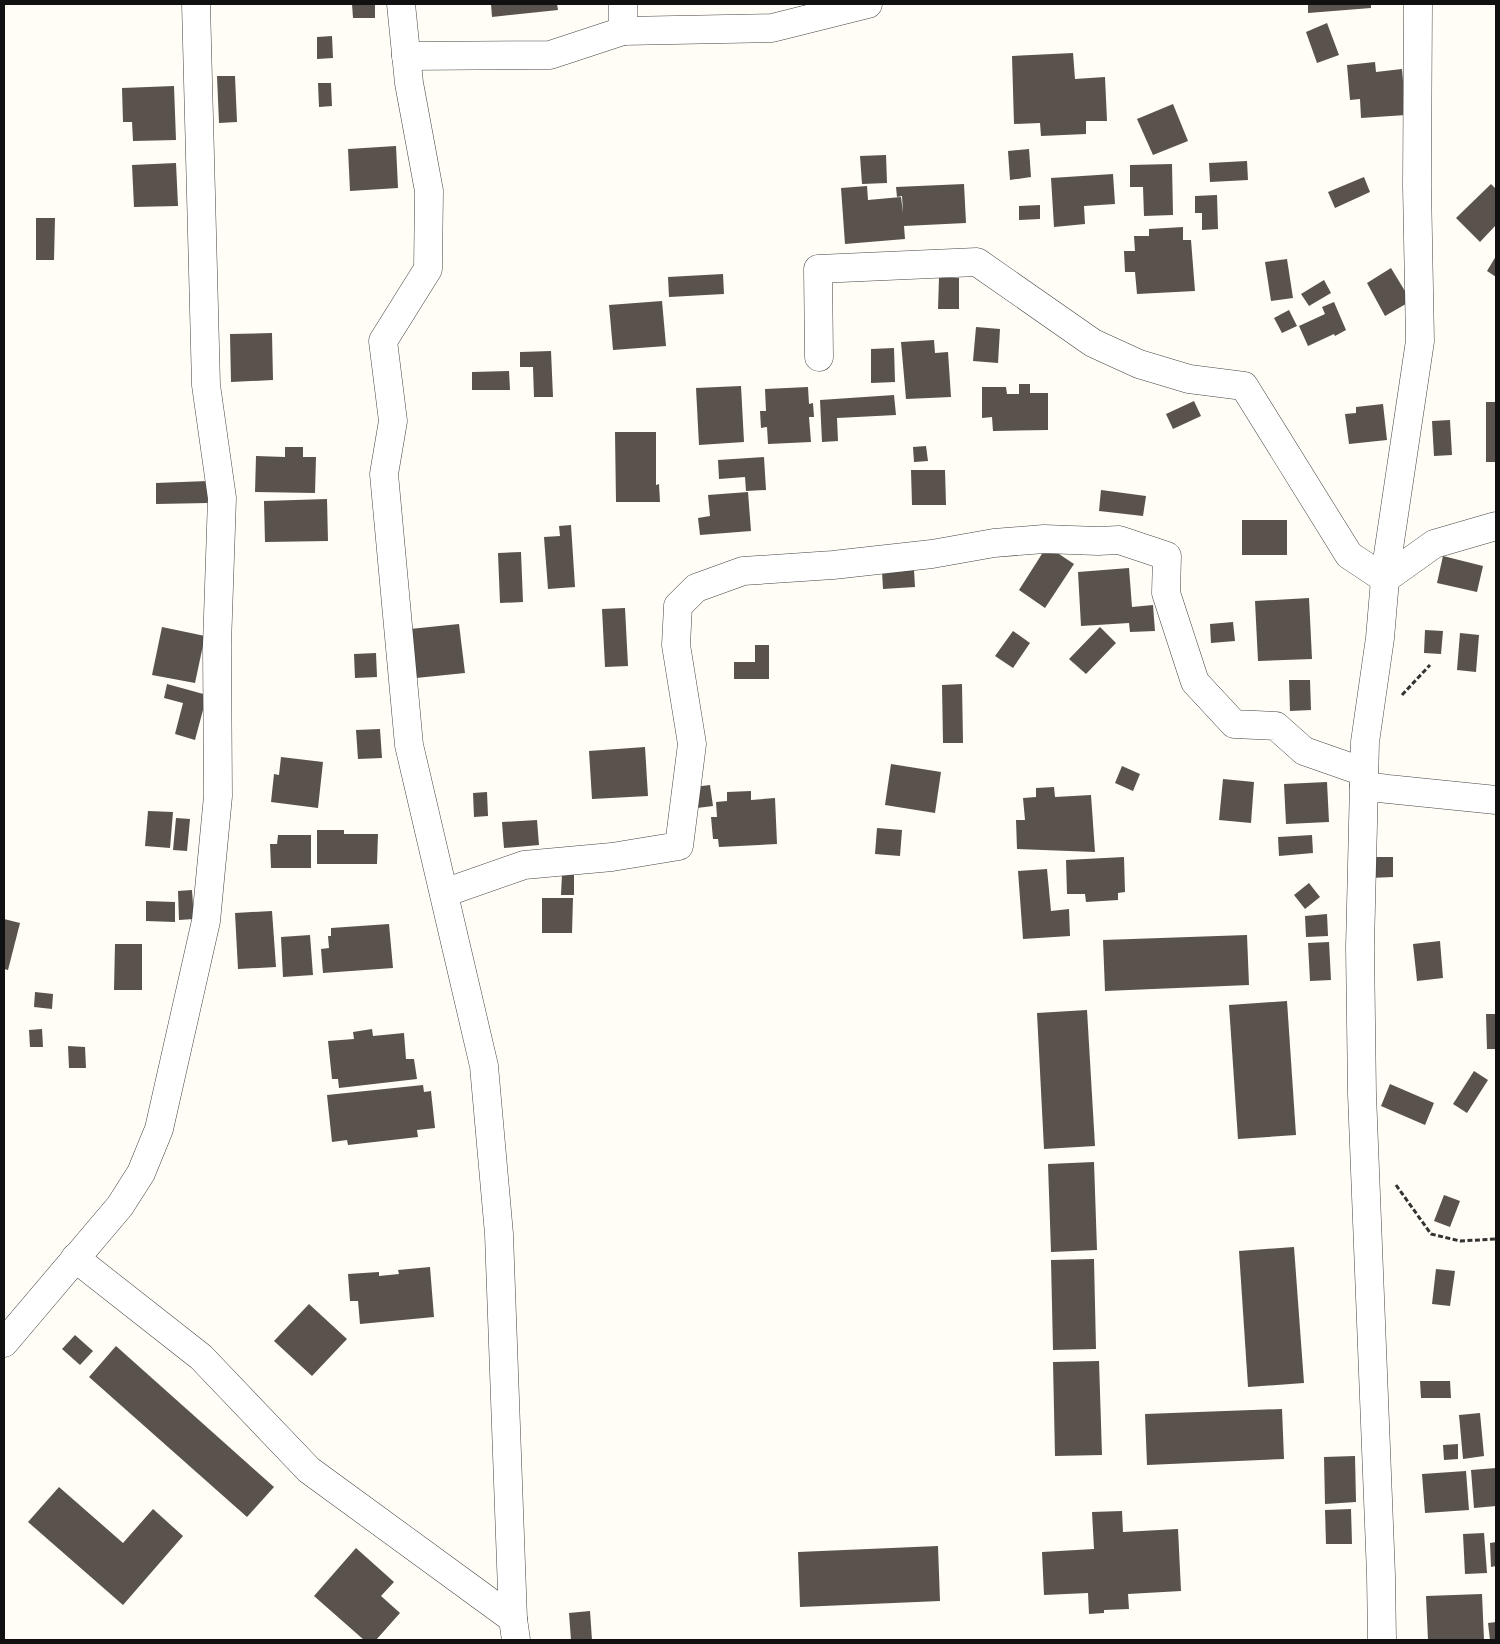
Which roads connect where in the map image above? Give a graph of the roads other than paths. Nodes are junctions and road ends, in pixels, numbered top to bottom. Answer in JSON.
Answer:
{"nodes":[{"id":1,"x":196,"y":4,"type":"edge"},
{"id":2,"x":401,"y":4,"type":"edge"},
{"id":3,"x":623,"y":4,"type":"edge"},
{"id":4,"x":1418,"y":4,"type":"edge"},
{"id":5,"x":851,"y":6,"type":"edge"},
{"id":6,"x":623,"y":31,"type":"junction"},
{"id":7,"x":406,"y":56,"type":"junction"},
{"id":8,"x":819,"y":357,"type":"dead end"},
{"id":9,"x":1496,"y":526,"type":"edge"},
{"id":10,"x":1385,"y":579,"type":"junction"},
{"id":11,"x":1364,"y":779,"type":"junction"},
{"id":12,"x":1496,"y":800,"type":"edge"},
{"id":13,"x":444,"y":893,"type":"junction"},
{"id":14,"x":75,"y":1258,"type":"junction"},
{"id":15,"x":4,"y":1343,"type":"edge"},
{"id":16,"x":514,"y":1630,"type":"edge"},
{"id":17,"x":1382,"y":1640,"type":"edge"}],
"edges":[{"from":1,"to":14,"type":"street"},
{"from":2,"to":7,"type":"street"},
{"from":3,"to":6,"type":"street"},
{"from":4,"to":10,"type":"street"},
{"from":5,"to":6,"type":"street"},
{"from":6,"to":7,"type":"street"},
{"from":7,"to":13,"type":"street"},
{"from":8,"to":10,"type":"street"},
{"from":9,"to":10,"type":"street"},
{"from":10,"to":11,"type":"street"},
{"from":11,"to":12,"type":"street"},
{"from":11,"to":13,"type":"street"},
{"from":11,"to":17,"type":"street"},
{"from":13,"to":16,"type":"street"},
{"from":14,"to":15,"type":"street"},
{"from":14,"to":16,"type":"street"}]}
